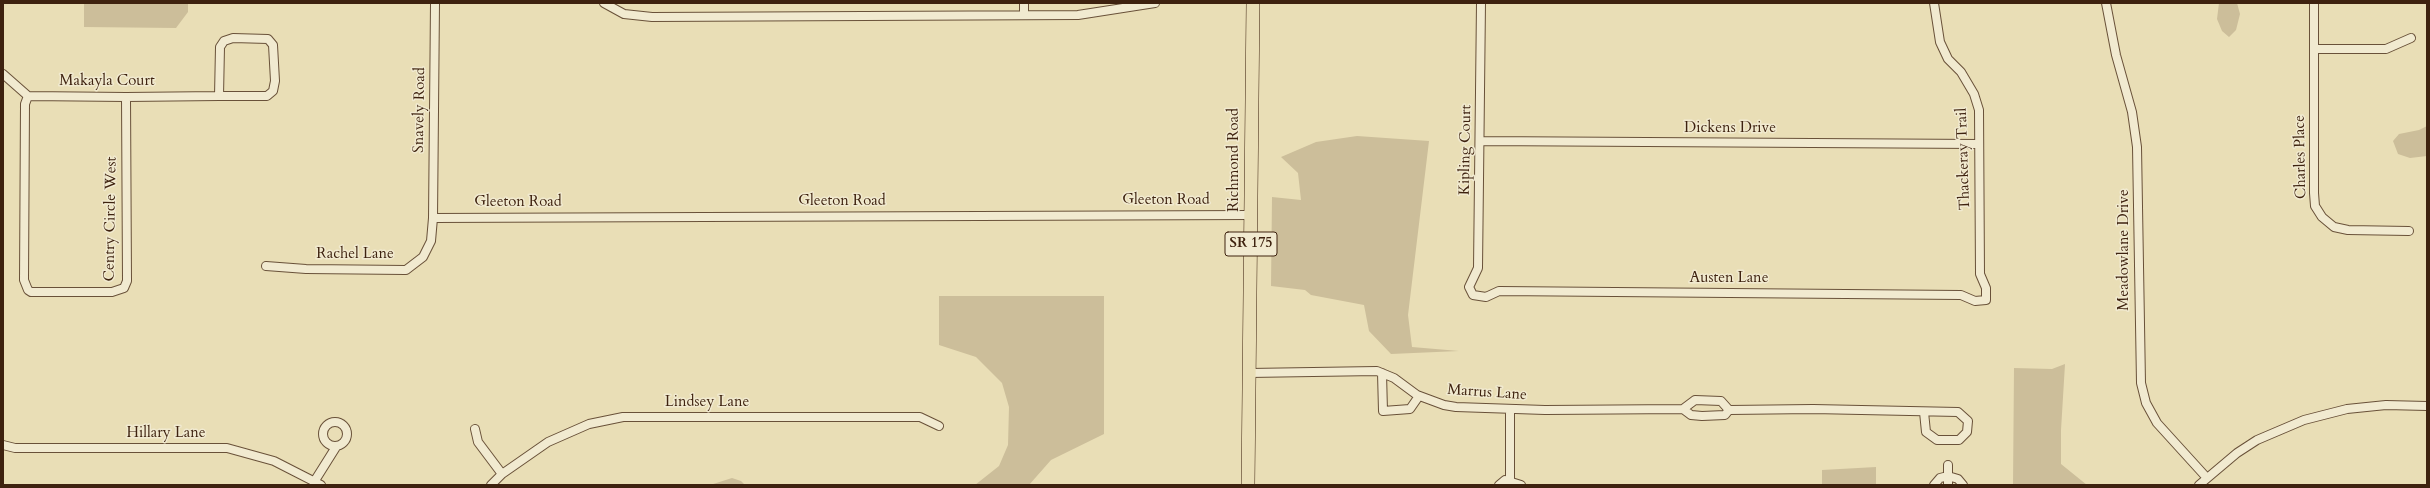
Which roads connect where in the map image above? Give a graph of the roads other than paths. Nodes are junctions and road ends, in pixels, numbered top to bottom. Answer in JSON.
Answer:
{"nodes":[{"id":1,"x":435,"y":3,"type":"edge"},
{"id":2,"x":604,"y":3,"type":"edge"},
{"id":3,"x":1024,"y":3,"type":"edge"},
{"id":4,"x":1154,"y":3,"type":"edge"},
{"id":5,"x":1253,"y":3,"type":"edge"},
{"id":6,"x":1481,"y":3,"type":"edge"},
{"id":7,"x":1934,"y":3,"type":"edge"},
{"id":8,"x":2106,"y":3,"type":"edge"},
{"id":9,"x":2314,"y":3,"type":"edge"},
{"id":10,"x":1024,"y":16,"type":"junction"},
{"id":11,"x":2410,"y":38,"type":"dead end"},
{"id":12,"x":2314,"y":49,"type":"junction"},
{"id":13,"x":3,"y":74,"type":"edge"},
{"id":14,"x":28,"y":96,"type":"junction"},
{"id":15,"x":126,"y":96,"type":"junction"},
{"id":16,"x":219,"y":96,"type":"junction"},
{"id":17,"x":1480,"y":141,"type":"junction"},
{"id":18,"x":1979,"y":144,"type":"junction"},
{"id":19,"x":1251,"y":215,"type":"junction"},
{"id":20,"x":432,"y":218,"type":"junction"},
{"id":21,"x":2409,"y":231,"type":"dead end"},
{"id":22,"x":266,"y":266,"type":"dead end"},
{"id":23,"x":1473,"y":295,"type":"joint"},
{"id":24,"x":1986,"y":300,"type":"joint"},
{"id":25,"x":1249,"y":373,"type":"junction"},
{"id":26,"x":1382,"y":373,"type":"junction"},
{"id":27,"x":1419,"y":396,"type":"junction"},
{"id":28,"x":2427,"y":406,"type":"edge"},
{"id":29,"x":1510,"y":409,"type":"junction"},
{"id":30,"x":1683,"y":409,"type":"junction"},
{"id":31,"x":1729,"y":410,"type":"junction"},
{"id":32,"x":1924,"y":412,"type":"junction"},
{"id":33,"x":939,"y":426,"type":"dead end"},
{"id":34,"x":475,"y":429,"type":"dead end"},
{"id":35,"x":3,"y":445,"type":"edge"},
{"id":36,"x":336,"y":447,"type":"dead end"},
{"id":37,"x":1948,"y":465,"type":"dead end"},
{"id":38,"x":502,"y":474,"type":"junction"},
{"id":39,"x":1948,"y":476,"type":"junction"},
{"id":40,"x":2207,"y":478,"type":"junction"},
{"id":41,"x":1510,"y":480,"type":"junction"},
{"id":42,"x":318,"y":484,"type":"edge"},
{"id":43,"x":491,"y":485,"type":"edge"},
{"id":44,"x":1248,"y":485,"type":"edge"},
{"id":45,"x":1499,"y":485,"type":"edge"},
{"id":46,"x":1521,"y":485,"type":"edge"},
{"id":47,"x":1934,"y":485,"type":"edge"},
{"id":48,"x":1948,"y":485,"type":"edge"},
{"id":49,"x":1963,"y":485,"type":"edge"},
{"id":50,"x":2199,"y":485,"type":"edge"}],
"edges":[{"from":1,"to":20,"type":"street","name":"Snavely Road"},
{"from":2,"to":10,"type":"street"},
{"from":3,"to":10,"type":"street"},
{"from":4,"to":10,"type":"street"},
{"from":5,"to":19,"type":"main road","name":"Richmond Road","number":"SR 175"},
{"from":6,"to":17,"type":"street","name":"Kipling Court"},
{"from":7,"to":18,"type":"street","name":"Thackeray Trail"},
{"from":8,"to":40,"type":"street","name":"Meadowlane Drive"},
{"from":9,"to":12,"type":"street","name":"Charles Place"},
{"from":11,"to":12,"type":"street"},
{"from":12,"to":21,"type":"street","name":"Charles Place"},
{"from":13,"to":14,"type":"street"},
{"from":14,"to":15,"type":"street","name":"Makayla Court"},
{"from":14,"to":15,"type":"street","name":"Centry Circle West"},
{"from":15,"to":16,"type":"street","name":"Makayla Court"},
{"from":16,"to":16,"type":"street"},
{"from":17,"to":18,"type":"street","name":"Dickens Drive"},
{"from":17,"to":23,"type":"street","name":"Kipling Court"},
{"from":18,"to":24,"type":"street","name":"Thackeray Trail"},
{"from":19,"to":20,"type":"street","name":"Gleeton Road"},
{"from":19,"to":25,"type":"main road","name":"Richmond Road","number":"SR 175"},
{"from":20,"to":22,"type":"street","name":"Rachel Lane"},
{"from":23,"to":24,"type":"street","name":"Austen Lane"},
{"from":25,"to":26,"type":"street","name":"Marrus Lane"},
{"from":25,"to":44,"type":"main road","name":"Richmond Road","number":"SR 175"},
{"from":26,"to":27,"type":"street","name":"Marrus Lane"},
{"from":26,"to":27,"type":"street"},
{"from":27,"to":29,"type":"street","name":"Marrus Lane"},
{"from":28,"to":40,"type":"street"},
{"from":29,"to":30,"type":"street","name":"Marrus Lane"},
{"from":29,"to":41,"type":"street"},
{"from":30,"to":31,"type":"street","name":"Marrus Lane"},
{"from":30,"to":31,"type":"street","name":"Marrus Lane"},
{"from":31,"to":32,"type":"street"},
{"from":32,"to":32,"type":"street"},
{"from":33,"to":38,"type":"street","name":"Lindsey Lane"},
{"from":34,"to":38,"type":"street"},
{"from":35,"to":42,"type":"street","name":"Hillary Lane"},
{"from":36,"to":42,"type":"street"},
{"from":37,"to":39,"type":"street"},
{"from":38,"to":43,"type":"street","name":"Lindsey Lane"},
{"from":39,"to":47,"type":"street"},
{"from":39,"to":48,"type":"street"},
{"from":39,"to":49,"type":"street"},
{"from":40,"to":50,"type":"street"},
{"from":41,"to":45,"type":"street"},
{"from":41,"to":46,"type":"street"}]}
